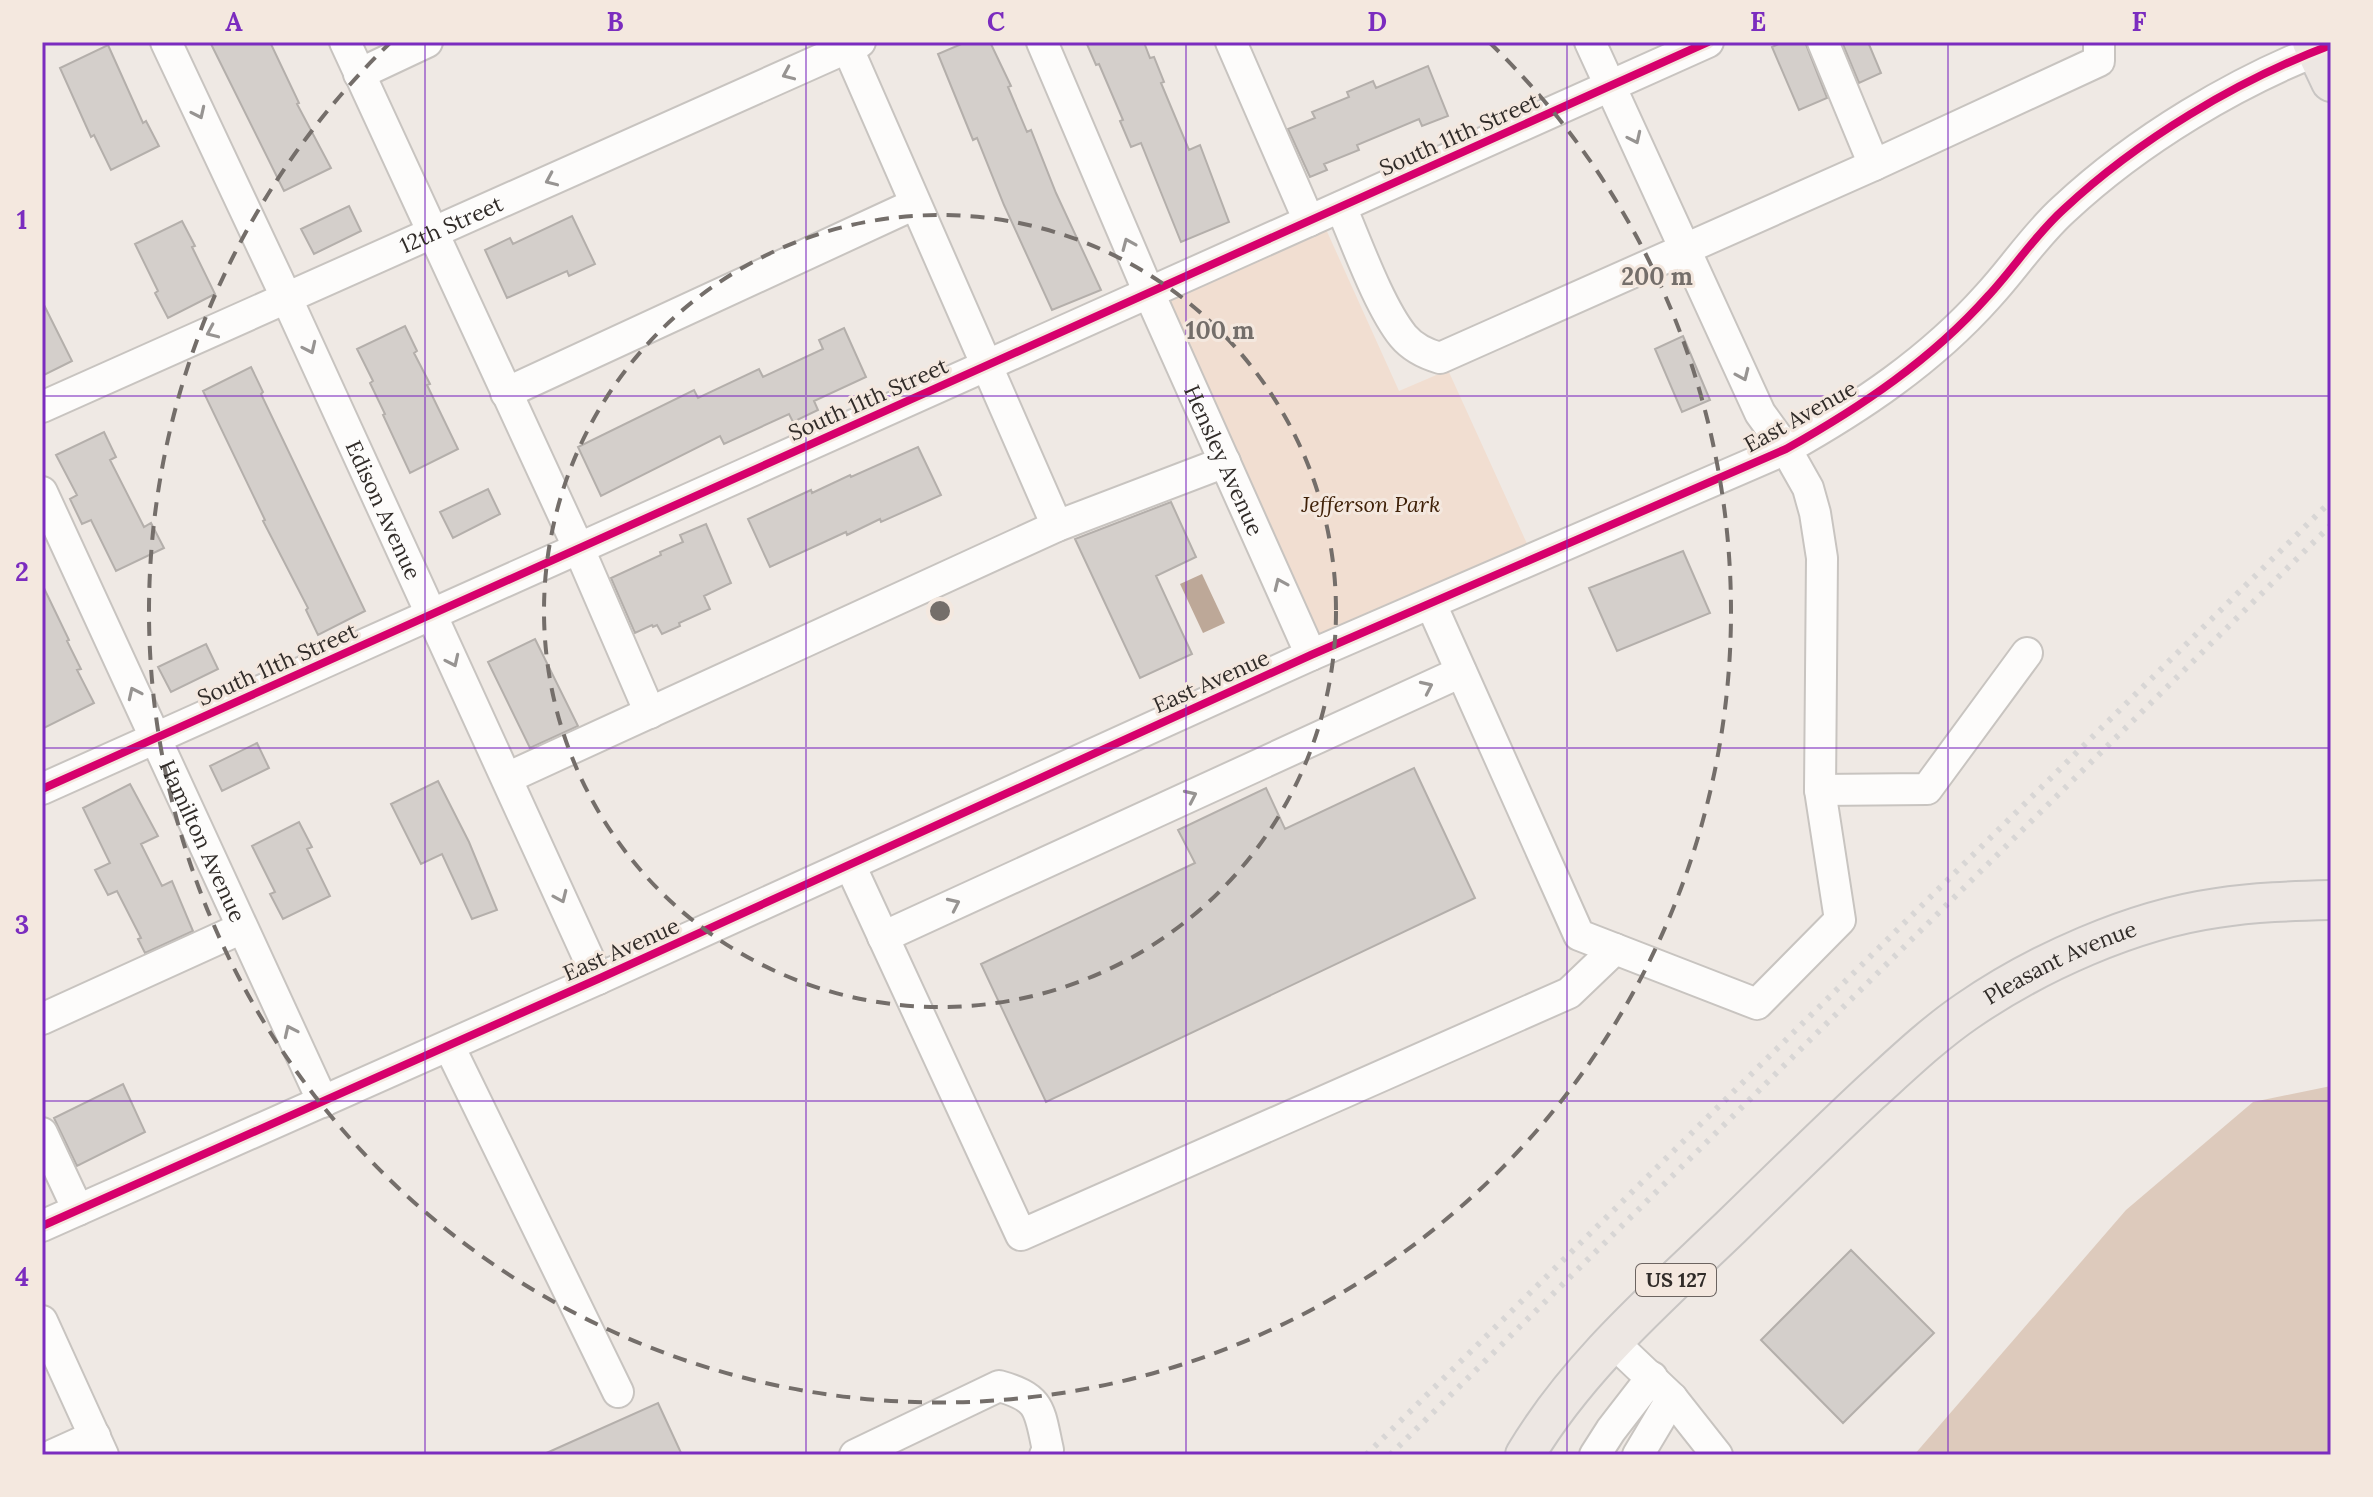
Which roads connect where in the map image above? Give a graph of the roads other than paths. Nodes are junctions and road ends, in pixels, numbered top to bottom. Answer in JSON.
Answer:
{"nodes":[{"id":1,"x":166,"y":42,"type":"edge"},
{"id":2,"x":345,"y":42,"type":"edge"},
{"id":3,"x":427,"y":42,"type":"edge"},
{"id":4,"x":1042,"y":42,"type":"edge"},
{"id":5,"x":1231,"y":42,"type":"edge"},
{"id":6,"x":1590,"y":42,"type":"edge"},
{"id":7,"x":1708,"y":42,"type":"edge"},
{"id":8,"x":1823,"y":42,"type":"edge"},
{"id":9,"x":2099,"y":42,"type":"edge"},
{"id":10,"x":851,"y":44,"type":"edge"},
{"id":11,"x":2323,"y":55,"type":"edge"},
{"id":12,"x":359,"y":74,"type":"junction"},
{"id":13,"x":1610,"y":86,"type":"junction"},
{"id":14,"x":1874,"y":165,"type":"junction"},
{"id":15,"x":915,"y":204,"type":"junction"},
{"id":16,"x":1341,"y":207,"type":"junction"},
{"id":17,"x":1309,"y":221,"type":"junction"},
{"id":18,"x":432,"y":234,"type":"junction"},
{"id":19,"x":1686,"y":247,"type":"junction"},
{"id":20,"x":1149,"y":293,"type":"junction"},
{"id":21,"x":287,"y":299,"type":"junction"},
{"id":22,"x":986,"y":366,"type":"junction"},
{"id":23,"x":506,"y":393,"type":"junction"},
{"id":24,"x":42,"y":407,"type":"edge"},
{"id":25,"x":1786,"y":449,"type":"junction"},
{"id":26,"x":1225,"y":462,"type":"junction"},
{"id":27,"x":42,"y":492,"type":"edge"},
{"id":28,"x":1057,"y":526,"type":"junction"},
{"id":29,"x":579,"y":549,"type":"junction"},
{"id":30,"x":1431,"y":604,"type":"junction"},
{"id":31,"x":432,"y":614,"type":"junction"},
{"id":32,"x":2027,"y":653,"type":"dead end"},
{"id":33,"x":1311,"y":655,"type":"junction"},
{"id":34,"x":1461,"y":672,"type":"junction"},
{"id":35,"x":650,"y":713,"type":"junction"},
{"id":36,"x":154,"y":739,"type":"junction"},
{"id":37,"x":507,"y":778,"type":"junction"},
{"id":38,"x":42,"y":789,"type":"edge"},
{"id":39,"x":1820,"y":790,"type":"junction"},
{"id":40,"x":850,"y":865,"type":"junction"},
{"id":41,"x":2331,"y":900,"type":"edge"},
{"id":42,"x":242,"y":928,"type":"junction"},
{"id":43,"x":883,"y":937,"type":"junction"},
{"id":44,"x":1615,"y":949,"type":"junction"},
{"id":45,"x":598,"y":979,"type":"junction"},
{"id":46,"x":42,"y":1019,"type":"edge"},
{"id":47,"x":449,"y":1046,"type":"junction"},
{"id":48,"x":323,"y":1102,"type":"junction"},
{"id":49,"x":42,"y":1133,"type":"edge"},
{"id":50,"x":78,"y":1210,"type":"junction"},
{"id":51,"x":42,"y":1226,"type":"edge"},
{"id":52,"x":42,"y":1321,"type":"edge"},
{"id":53,"x":1613,"y":1342,"type":"junction"},
{"id":54,"x":1662,"y":1388,"type":"junction"},
{"id":55,"x":618,"y":1392,"type":"dead end"},
{"id":56,"x":99,"y":1445,"type":"edge"},
{"id":57,"x":53,"y":1455,"type":"edge"},
{"id":58,"x":855,"y":1455,"type":"edge"},
{"id":59,"x":1045,"y":1455,"type":"edge"},
{"id":60,"x":1525,"y":1455,"type":"edge"},
{"id":61,"x":1595,"y":1455,"type":"edge"},
{"id":62,"x":1638,"y":1455,"type":"edge"},
{"id":63,"x":1717,"y":1455,"type":"edge"}],
"edges":[{"from":1,"to":21,"type":"street","name":"Edison Avenue","one_way":true},
{"from":2,"to":12,"type":"street"},
{"from":3,"to":12,"type":"street"},
{"from":20,"to":4,"type":"street","name":"Hensley Avenue","one_way":true},
{"from":5,"to":17,"type":"street"},
{"from":6,"to":13,"type":"street"},
{"from":7,"to":13,"type":"street","name":"South 11th Street"},
{"from":8,"to":14,"type":"street"},
{"from":9,"to":14,"type":"street"},
{"from":10,"to":15,"type":"street"},
{"from":10,"to":18,"type":"street","name":"12th Street","one_way":true},
{"from":11,"to":25,"type":"street","name":"East Avenue"},
{"from":12,"to":18,"type":"street"},
{"from":13,"to":16,"type":"street","name":"South 11th Street"},
{"from":13,"to":19,"type":"street","one_way":true},
{"from":14,"to":19,"type":"street"},
{"from":15,"to":22,"type":"street"},
{"from":15,"to":23,"type":"street"},
{"from":16,"to":17,"type":"street","name":"South 11th Street"},
{"from":16,"to":19,"type":"street"},
{"from":17,"to":20,"type":"street","name":"South 11th Street"},
{"from":18,"to":21,"type":"street","name":"12th Street"},
{"from":18,"to":23,"type":"street"},
{"from":19,"to":25,"type":"street","one_way":true},
{"from":20,"to":22,"type":"street","name":"South 11th Street"},
{"from":20,"to":26,"type":"street","name":"Hensley Avenue"},
{"from":21,"to":24,"type":"street","name":"12th Street","one_way":true},
{"from":21,"to":31,"type":"street","name":"Edison Avenue","one_way":true},
{"from":22,"to":28,"type":"street"},
{"from":22,"to":29,"type":"street","name":"South 11th Street"},
{"from":23,"to":29,"type":"street"},
{"from":25,"to":30,"type":"street","name":"East Avenue"},
{"from":25,"to":39,"type":"street"},
{"from":26,"to":28,"type":"street"},
{"from":33,"to":26,"type":"street","name":"Hensley Avenue","one_way":true},
{"from":36,"to":27,"type":"street","name":"Hamilton Avenue","one_way":true},
{"from":28,"to":35,"type":"street"},
{"from":29,"to":31,"type":"street","name":"South 11th Street"},
{"from":29,"to":35,"type":"street"},
{"from":30,"to":33,"type":"street","name":"East Avenue"},
{"from":30,"to":34,"type":"street"},
{"from":31,"to":36,"type":"street","name":"South 11th Street"},
{"from":31,"to":37,"type":"street","name":"Edison Avenue","one_way":true},
{"from":32,"to":39,"type":"street"},
{"from":33,"to":40,"type":"street","name":"East Avenue"},
{"from":43,"to":34,"type":"street","one_way":true},
{"from":34,"to":44,"type":"street"},
{"from":35,"to":37,"type":"street"},
{"from":36,"to":38,"type":"street","name":"South 11th Street"},
{"from":36,"to":42,"type":"street","name":"Hamilton Avenue"},
{"from":37,"to":45,"type":"street","name":"Edison Avenue","one_way":true},
{"from":39,"to":44,"type":"street"},
{"from":40,"to":43,"type":"street"},
{"from":40,"to":45,"type":"street","name":"East Avenue"},
{"from":41,"to":53,"type":"main road","name":"Pleasant Avenue","number":"US 127"},
{"from":42,"to":46,"type":"street"},
{"from":48,"to":42,"type":"street","name":"Hamilton Avenue","one_way":true},
{"from":43,"to":44,"type":"street"},
{"from":45,"to":47,"type":"street","name":"East Avenue"},
{"from":47,"to":48,"type":"street","name":"East Avenue"},
{"from":47,"to":55,"type":"street"},
{"from":48,"to":50,"type":"street","name":"East Avenue"},
{"from":49,"to":50,"type":"street"},
{"from":50,"to":51,"type":"street","name":"East Avenue"},
{"from":52,"to":56,"type":"street"},
{"from":53,"to":54,"type":"street"},
{"from":53,"to":60,"type":"main road","number":"US 127"},
{"from":54,"to":61,"type":"street"},
{"from":54,"to":62,"type":"street"},
{"from":54,"to":63,"type":"street"},
{"from":56,"to":57,"type":"street"},
{"from":58,"to":59,"type":"street"}]}
